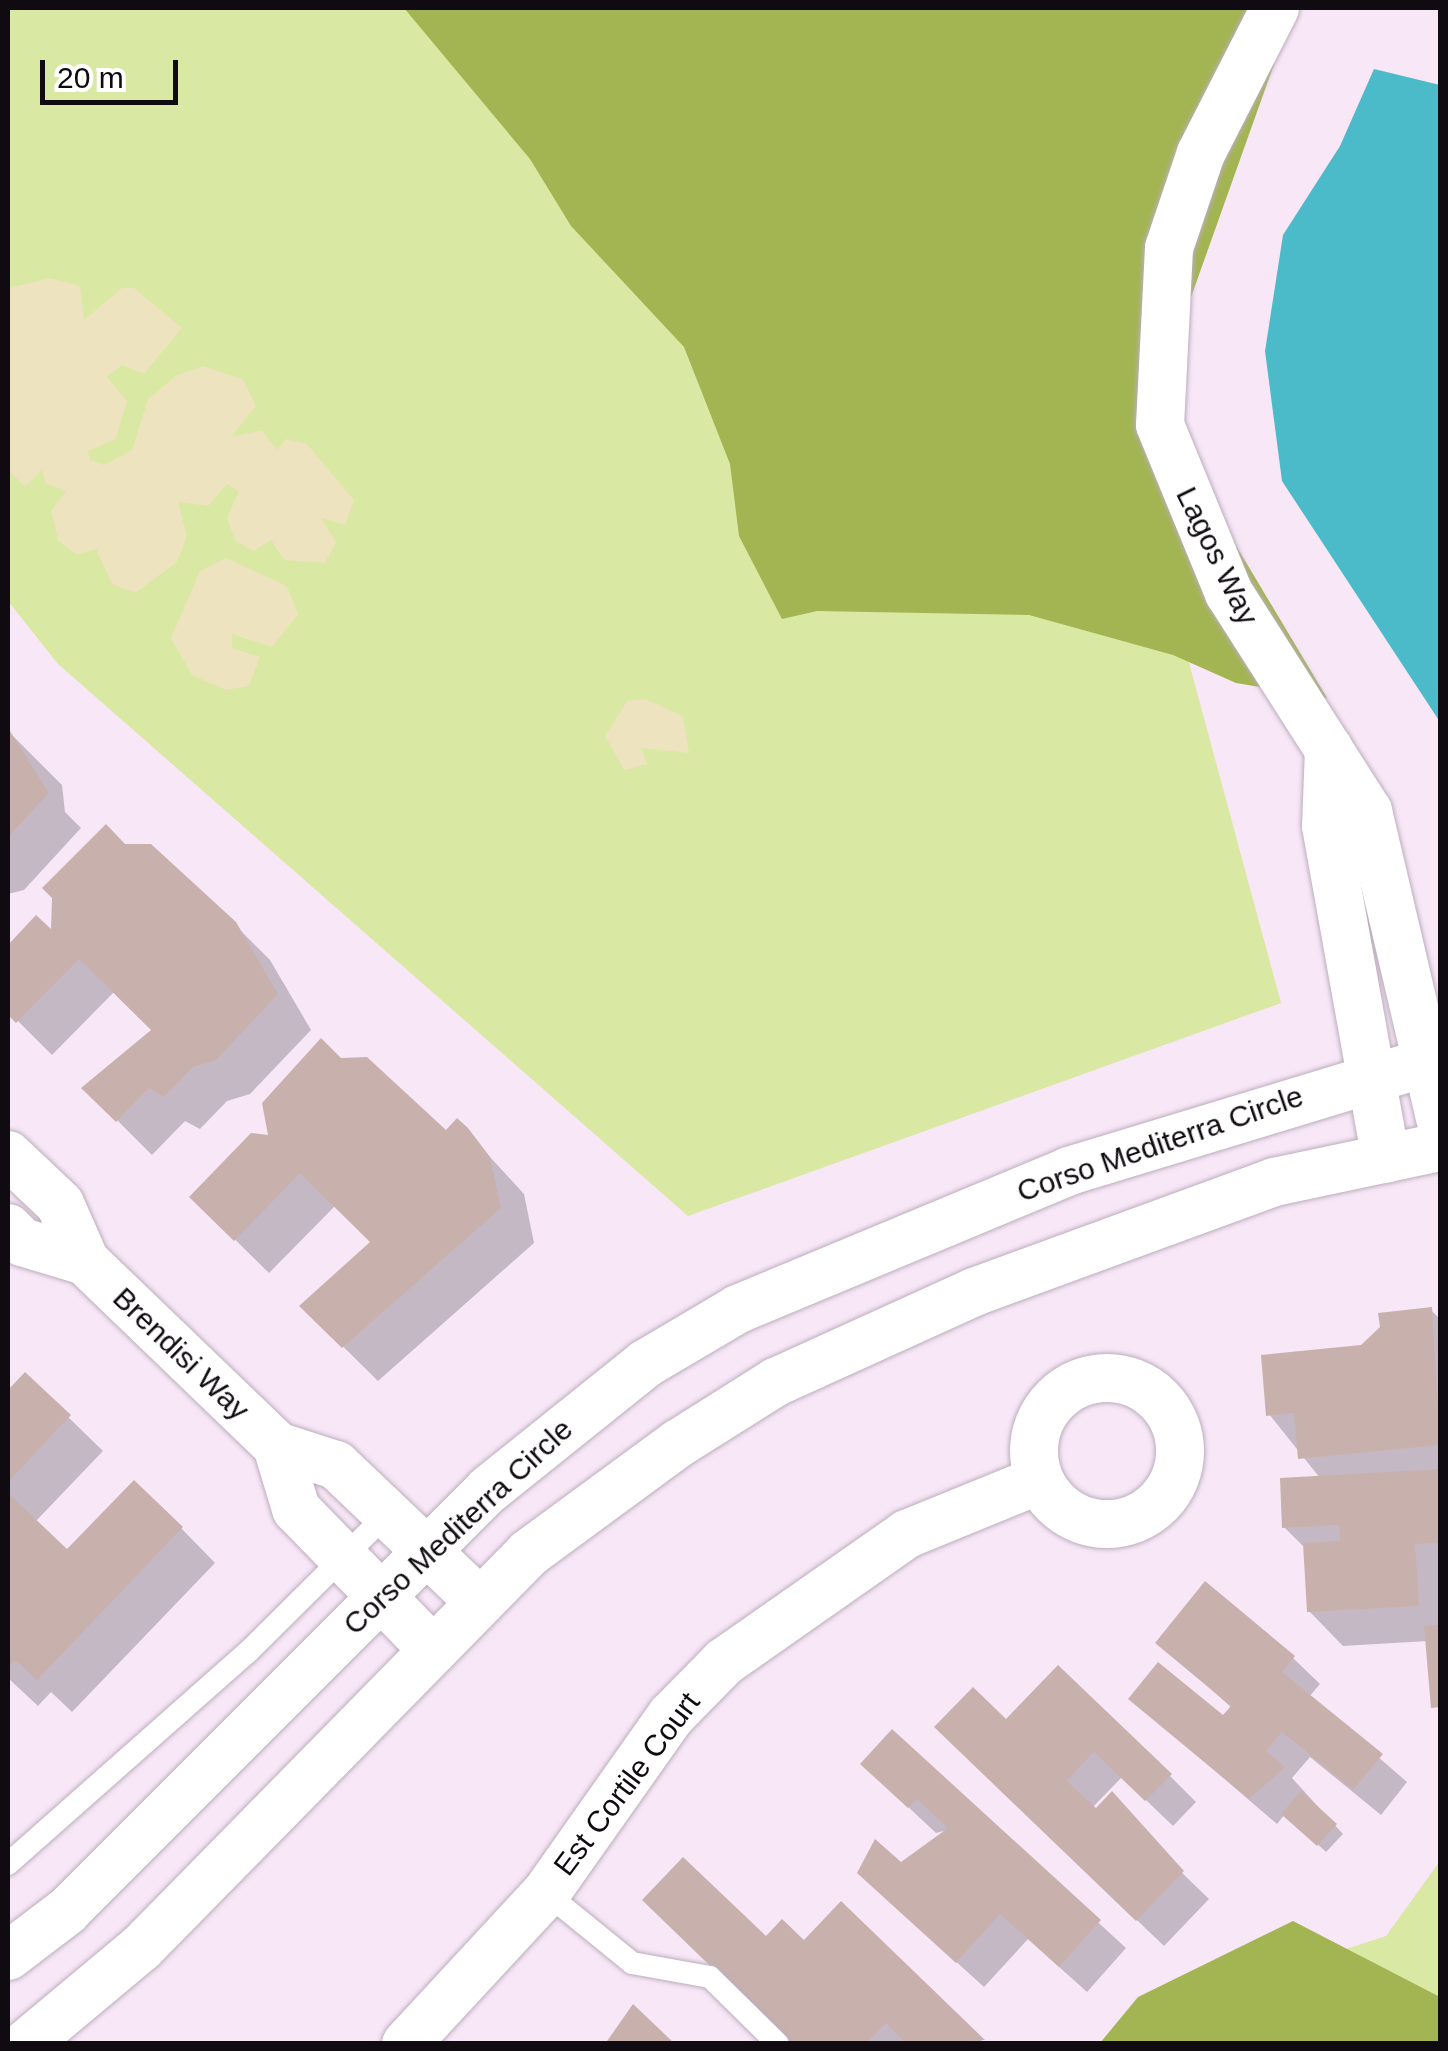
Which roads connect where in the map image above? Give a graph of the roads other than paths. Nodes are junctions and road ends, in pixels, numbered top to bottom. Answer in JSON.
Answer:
{"nodes":[{"id":1,"x":1276,"y":8,"type":"edge"},
{"id":2,"x":1330,"y":749,"type":"junction"},
{"id":3,"x":1433,"y":1059,"type":"edge"},
{"id":4,"x":1371,"y":1076,"type":"junction"},
{"id":5,"x":1440,"y":1119,"type":"edge"},
{"id":6,"x":1440,"y":1148,"type":"edge"},
{"id":7,"x":8,"y":1154,"type":"edge"},
{"id":8,"x":1386,"y":1158,"type":"junction"},
{"id":9,"x":8,"y":1228,"type":"edge"},
{"id":10,"x":85,"y":1261,"type":"junction"},
{"id":11,"x":277,"y":1446,"type":"junction"},
{"id":12,"x":1039,"y":1480,"type":"dead end"},
{"id":13,"x":387,"y":1514,"type":"junction"},
{"id":14,"x":426,"y":1551,"type":"junction"},
{"id":15,"x":343,"y":1557,"type":"junction"},
{"id":16,"x":381,"y":1596,"type":"junction"},
{"id":17,"x":480,"y":1602,"type":"junction"},
{"id":18,"x":433,"y":1650,"type":"junction"},
{"id":19,"x":8,"y":1864,"type":"edge"},
{"id":20,"x":546,"y":1893,"type":"junction"},
{"id":21,"x":8,"y":1956,"type":"edge"},
{"id":22,"x":26,"y":2044,"type":"edge"},
{"id":23,"x":406,"y":2044,"type":"edge"},
{"id":24,"x":778,"y":2044,"type":"edge"}],
"edges":[{"from":1,"to":2,"type":"street","name":"Lagos Way"},
{"from":2,"to":3,"type":"street","name":"Lagos Way"},
{"from":2,"to":4,"type":"street"},
{"from":3,"to":4,"type":"street","name":"Corso Mediterra Circle"},
{"from":3,"to":5,"type":"street","name":"Lagos Way"},
{"from":4,"to":8,"type":"street"},
{"from":4,"to":14,"type":"street","name":"Corso Mediterra Circle"},
{"from":6,"to":8,"type":"street"},
{"from":7,"to":10,"type":"street","name":"Brendisi Way"},
{"from":8,"to":17,"type":"street"},
{"from":9,"to":10,"type":"street","name":"Brendisi Way"},
{"from":10,"to":11,"type":"street","name":"Brendisi Way"},
{"from":11,"to":13,"type":"street","name":"Brendisi Way"},
{"from":11,"to":15,"type":"street","name":"Brendisi Way"},
{"from":12,"to":20,"type":"street","name":"Est Cortile Court"},
{"from":13,"to":14,"type":"street","name":"Brendisi Way"},
{"from":13,"to":15,"type":"lane"},
{"from":14,"to":16,"type":"street","name":"Corso Mediterra Circle"},
{"from":14,"to":17,"type":"street","name":"Brendisi Way"},
{"from":15,"to":16,"type":"street","name":"Brendisi Way"},
{"from":15,"to":19,"type":"lane"},
{"from":16,"to":18,"type":"street","name":"Brendisi Way"},
{"from":16,"to":21,"type":"street","name":"Corso Mediterra Circle"},
{"from":17,"to":18,"type":"street"},
{"from":18,"to":22,"type":"street"},
{"from":20,"to":23,"type":"street","name":"Est Cortile Court"},
{"from":20,"to":24,"type":"lane"}]}
